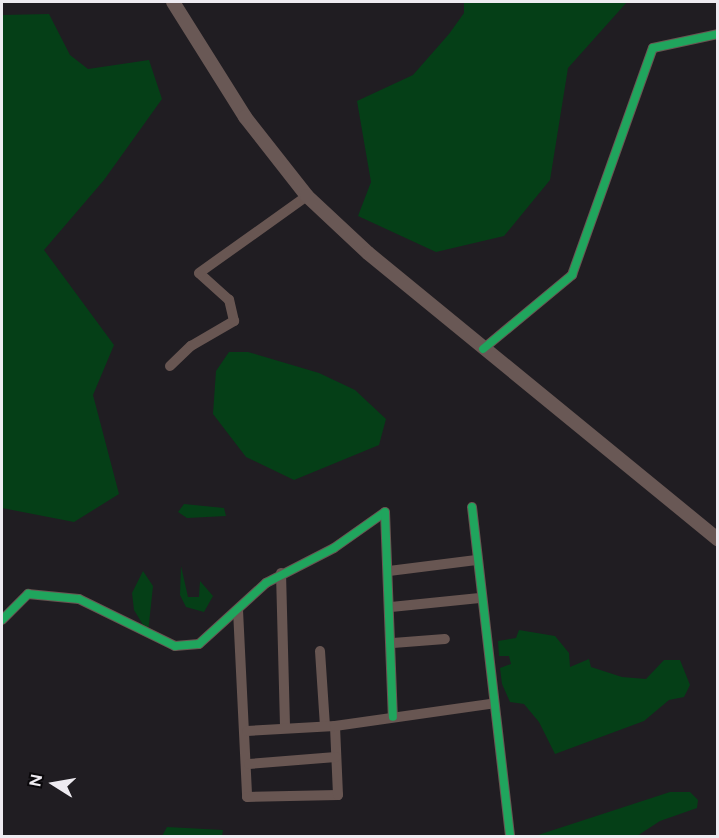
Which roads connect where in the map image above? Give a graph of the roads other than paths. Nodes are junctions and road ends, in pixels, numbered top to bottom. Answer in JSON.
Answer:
{"nodes":[{"id":1,"x":173,"y":2,"type":"edge"},
{"id":2,"x":717,"y":34,"type":"edge"},
{"id":3,"x":307,"y":196,"type":"junction"},
{"id":4,"x":483,"y":349,"type":"junction"},
{"id":5,"x":170,"y":366,"type":"dead end"},
{"id":6,"x":472,"y":507,"type":"dead end"},
{"id":7,"x":717,"y":539,"type":"edge"},
{"id":8,"x":476,"y":560,"type":"junction"},
{"id":9,"x":389,"y":571,"type":"junction"},
{"id":10,"x":281,"y":573,"type":"junction"},
{"id":11,"x":480,"y":598,"type":"junction"},
{"id":12,"x":391,"y":607,"type":"junction"},
{"id":13,"x":238,"y":610,"type":"junction"},
{"id":14,"x":2,"y":620,"type":"edge"},
{"id":15,"x":445,"y":639,"type":"dead end"},
{"id":16,"x":393,"y":643,"type":"junction"},
{"id":17,"x":320,"y":651,"type":"dead end"},
{"id":18,"x":490,"y":704,"type":"junction"},
{"id":19,"x":393,"y":717,"type":"junction"},
{"id":20,"x":330,"y":726,"type":"junction"},
{"id":21,"x":285,"y":728,"type":"junction"},
{"id":22,"x":247,"y":731,"type":"junction"},
{"id":23,"x":336,"y":757,"type":"junction"},
{"id":24,"x":249,"y":764,"type":"junction"},
{"id":25,"x":510,"y":837,"type":"edge"}],
"edges":[{"from":1,"to":3,"type":"main road"},
{"from":2,"to":4,"type":"street"},
{"from":3,"to":4,"type":"main road"},
{"from":3,"to":5,"type":"street"},
{"from":4,"to":7,"type":"main road"},
{"from":6,"to":8,"type":"street"},
{"from":8,"to":9,"type":"street"},
{"from":8,"to":11,"type":"street"},
{"from":9,"to":10,"type":"street"},
{"from":9,"to":12,"type":"street"},
{"from":10,"to":13,"type":"street"},
{"from":10,"to":21,"type":"street"},
{"from":11,"to":12,"type":"street"},
{"from":11,"to":18,"type":"street"},
{"from":12,"to":16,"type":"street"},
{"from":13,"to":14,"type":"street"},
{"from":13,"to":22,"type":"street"},
{"from":15,"to":16,"type":"street"},
{"from":16,"to":19,"type":"street"},
{"from":17,"to":20,"type":"street"},
{"from":18,"to":19,"type":"street"},
{"from":18,"to":25,"type":"street"},
{"from":19,"to":20,"type":"street"},
{"from":20,"to":21,"type":"street"},
{"from":20,"to":23,"type":"street"},
{"from":21,"to":22,"type":"street"},
{"from":22,"to":24,"type":"street"},
{"from":23,"to":24,"type":"street"},
{"from":23,"to":24,"type":"street"}]}
